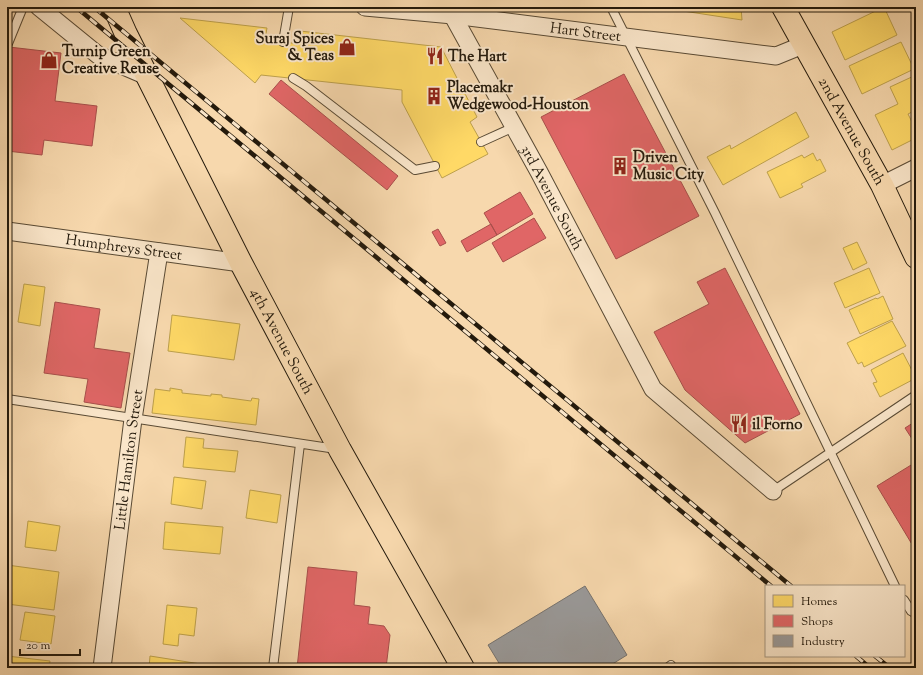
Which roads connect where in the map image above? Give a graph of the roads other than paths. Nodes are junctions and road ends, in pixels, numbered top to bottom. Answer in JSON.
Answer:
{"nodes":[{"id":1,"x":22,"y":7,"type":"edge"},
{"id":2,"x":39,"y":7,"type":"edge"},
{"id":3,"x":114,"y":7,"type":"edge"},
{"id":4,"x":289,"y":7,"type":"edge"},
{"id":5,"x":365,"y":7,"type":"edge"},
{"id":6,"x":611,"y":7,"type":"edge"},
{"id":7,"x":783,"y":7,"type":"edge"},
{"id":8,"x":450,"y":11,"type":"edge"},
{"id":9,"x":626,"y":36,"type":"junction"},
{"id":10,"x":283,"y":42,"type":"dead end"},
{"id":11,"x":803,"y":45,"type":"junction"},
{"id":12,"x":7,"y":46,"type":"edge"},
{"id":13,"x":149,"y":78,"type":"junction"},
{"id":14,"x":293,"y":78,"type":"dead end"},
{"id":15,"x":514,"y":127,"type":"junction"},
{"id":16,"x":481,"y":142,"type":"dead end"},
{"id":17,"x":435,"y":166,"type":"dead end"},
{"id":18,"x":916,"y":168,"type":"edge"},
{"id":19,"x":882,"y":185,"type":"junction"},
{"id":20,"x":7,"y":231,"type":"edge"},
{"id":21,"x":159,"y":252,"type":"junction"},
{"id":22,"x":916,"y":257,"type":"edge"},
{"id":23,"x":241,"y":263,"type":"junction"},
{"id":24,"x":916,"y":395,"type":"edge"},
{"id":25,"x":7,"y":400,"type":"edge"},
{"id":26,"x":133,"y":418,"type":"junction"},
{"id":27,"x":300,"y":444,"type":"junction"},
{"id":28,"x":340,"y":450,"type":"junction"},
{"id":29,"x":830,"y":453,"type":"junction"},
{"id":30,"x":773,"y":491,"type":"joint"},
{"id":31,"x":896,"y":585,"type":"edge"},
{"id":32,"x":905,"y":602,"type":"edge"},
{"id":33,"x":916,"y":614,"type":"edge"},
{"id":34,"x":102,"y":668,"type":"edge"},
{"id":35,"x":273,"y":668,"type":"edge"},
{"id":36,"x":463,"y":668,"type":"edge"}],
"edges":[{"from":1,"to":12,"type":"lane"},
{"from":2,"to":13,"type":"street"},
{"from":3,"to":13,"type":"main road","name":"4th Avenue South"},
{"from":4,"to":10,"type":"lane"},
{"from":5,"to":8,"type":"street","name":"Hart Street"},
{"from":6,"to":9,"type":"lane"},
{"from":7,"to":11,"type":"main road","name":"2nd Avenue South"},
{"from":8,"to":9,"type":"street","name":"Hart Street"},
{"from":8,"to":15,"type":"street","name":"3rd Avenue South"},
{"from":9,"to":11,"type":"street","name":"Hart Street"},
{"from":9,"to":29,"type":"lane"},
{"from":11,"to":19,"type":"main road","name":"2nd Avenue South"},
{"from":13,"to":23,"type":"main road","name":"4th Avenue South"},
{"from":14,"to":17,"type":"lane"},
{"from":15,"to":16,"type":"lane"},
{"from":15,"to":30,"type":"street","name":"3rd Avenue South"},
{"from":18,"to":19,"type":"street"},
{"from":19,"to":22,"type":"main road","name":"2nd Avenue South"},
{"from":20,"to":21,"type":"street","name":"Humphreys Street"},
{"from":21,"to":23,"type":"street","name":"Humphreys Street"},
{"from":21,"to":26,"type":"street","name":"Little Hamilton Street"},
{"from":23,"to":28,"type":"main road","name":"4th Avenue South"},
{"from":24,"to":29,"type":"lane"},
{"from":25,"to":26,"type":"lane"},
{"from":26,"to":27,"type":"lane"},
{"from":26,"to":34,"type":"street","name":"Little Hamilton Street"},
{"from":27,"to":28,"type":"lane"},
{"from":27,"to":35,"type":"lane"},
{"from":28,"to":36,"type":"main road","name":"4th Avenue South"},
{"from":29,"to":30,"type":"lane"},
{"from":29,"to":31,"type":"lane"},
{"from":32,"to":33,"type":"lane"}]}
